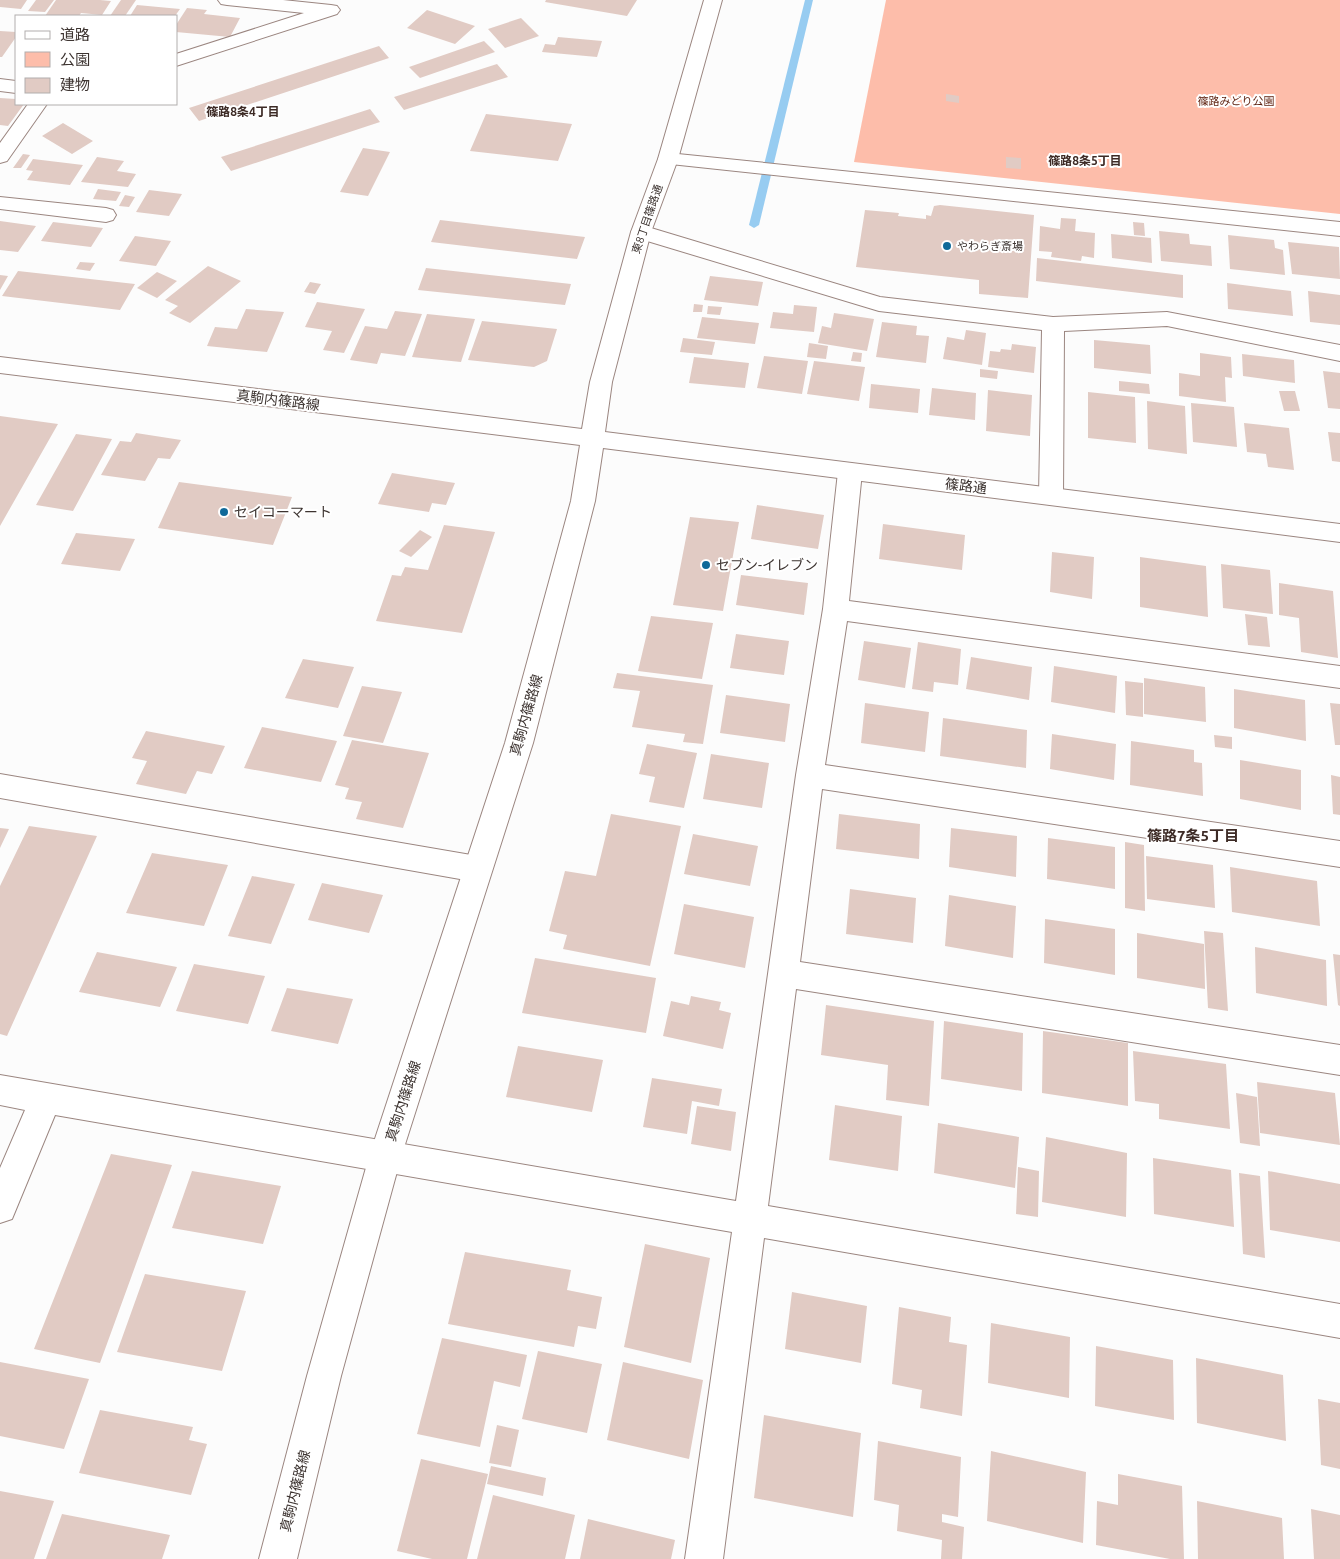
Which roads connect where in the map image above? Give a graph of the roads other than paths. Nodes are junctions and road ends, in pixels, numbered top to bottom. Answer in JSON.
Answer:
{"nodes":[{"id":1,"x":227,"y":0,"type":"edge"},
{"id":2,"x":713,"y":0,"type":"edge"},
{"id":3,"x":178,"y":59,"type":"edge"},
{"id":4,"x":0,"y":85,"type":"edge"},
{"id":5,"x":15,"y":87,"type":"edge"},
{"id":6,"x":36,"y":105,"type":"edge"},
{"id":7,"x":0,"y":157,"type":"edge"},
{"id":8,"x":668,"y":159,"type":"junction"},
{"id":9,"x":0,"y":203,"type":"edge"},
{"id":10,"x":106,"y":215,"type":"dead end"},
{"id":11,"x":1340,"y":229,"type":"edge"},
{"id":12,"x":641,"y":232,"type":"junction"},
{"id":13,"x":1053,"y":324,"type":"junction"},
{"id":14,"x":1340,"y":352,"type":"edge"},
{"id":15,"x":0,"y":365,"type":"edge"},
{"id":16,"x":593,"y":440,"type":"junction"},
{"id":17,"x":850,"y":472,"type":"junction"},
{"id":18,"x":1051,"y":496,"type":"junction"},
{"id":19,"x":1340,"y":533,"type":"edge"},
{"id":20,"x":836,"y":609,"type":"junction"},
{"id":21,"x":1340,"y":677,"type":"edge"},
{"id":22,"x":810,"y":775,"type":"junction"},
{"id":23,"x":0,"y":786,"type":"edge"},
{"id":24,"x":1340,"y":854,"type":"edge"},
{"id":25,"x":477,"y":869,"type":"junction"},
{"id":26,"x":783,"y":973,"type":"junction"},
{"id":27,"x":1340,"y":1060,"type":"edge"},
{"id":28,"x":0,"y":1090,"type":"edge"},
{"id":29,"x":46,"y":1098,"type":"junction"},
{"id":30,"x":385,"y":1157,"type":"junction"},
{"id":31,"x":0,"y":1207,"type":"edge"},
{"id":32,"x":750,"y":1219,"type":"junction"},
{"id":33,"x":1340,"y":1321,"type":"edge"},
{"id":34,"x":278,"y":1559,"type":"edge"},
{"id":35,"x":704,"y":1559,"type":"edge"}],
"edges":[{"from":1,"to":3,"type":"street"},
{"from":2,"to":8,"type":"street","name":"東8丁目篠路通"},
{"from":4,"to":5,"type":"street"},
{"from":6,"to":7,"type":"street"},
{"from":8,"to":11,"type":"street"},
{"from":8,"to":12,"type":"street","name":"東8丁目篠路通"},
{"from":9,"to":10,"type":"street"},
{"from":12,"to":13,"type":"street"},
{"from":12,"to":16,"type":"street","name":"東8丁目篠路通"},
{"from":13,"to":14,"type":"street"},
{"from":13,"to":18,"type":"street"},
{"from":15,"to":16,"type":"street","name":"真駒内篠路線"},
{"from":16,"to":17,"type":"street","name":"篠路通"},
{"from":16,"to":25,"type":"street","name":"真駒内篠路線"},
{"from":17,"to":18,"type":"street","name":"篠路通"},
{"from":17,"to":20,"type":"street"},
{"from":18,"to":19,"type":"street","name":"篠路通"},
{"from":20,"to":21,"type":"street"},
{"from":20,"to":22,"type":"street"},
{"from":22,"to":24,"type":"street"},
{"from":22,"to":26,"type":"street"},
{"from":23,"to":25,"type":"street"},
{"from":25,"to":30,"type":"street","name":"真駒内篠路線"},
{"from":26,"to":27,"type":"street"},
{"from":26,"to":32,"type":"street"},
{"from":28,"to":29,"type":"street"},
{"from":29,"to":30,"type":"street"},
{"from":29,"to":31,"type":"street"},
{"from":30,"to":32,"type":"street"},
{"from":30,"to":34,"type":"street","name":"真駒内篠路線"},
{"from":32,"to":33,"type":"street"},
{"from":32,"to":35,"type":"street"}]}
